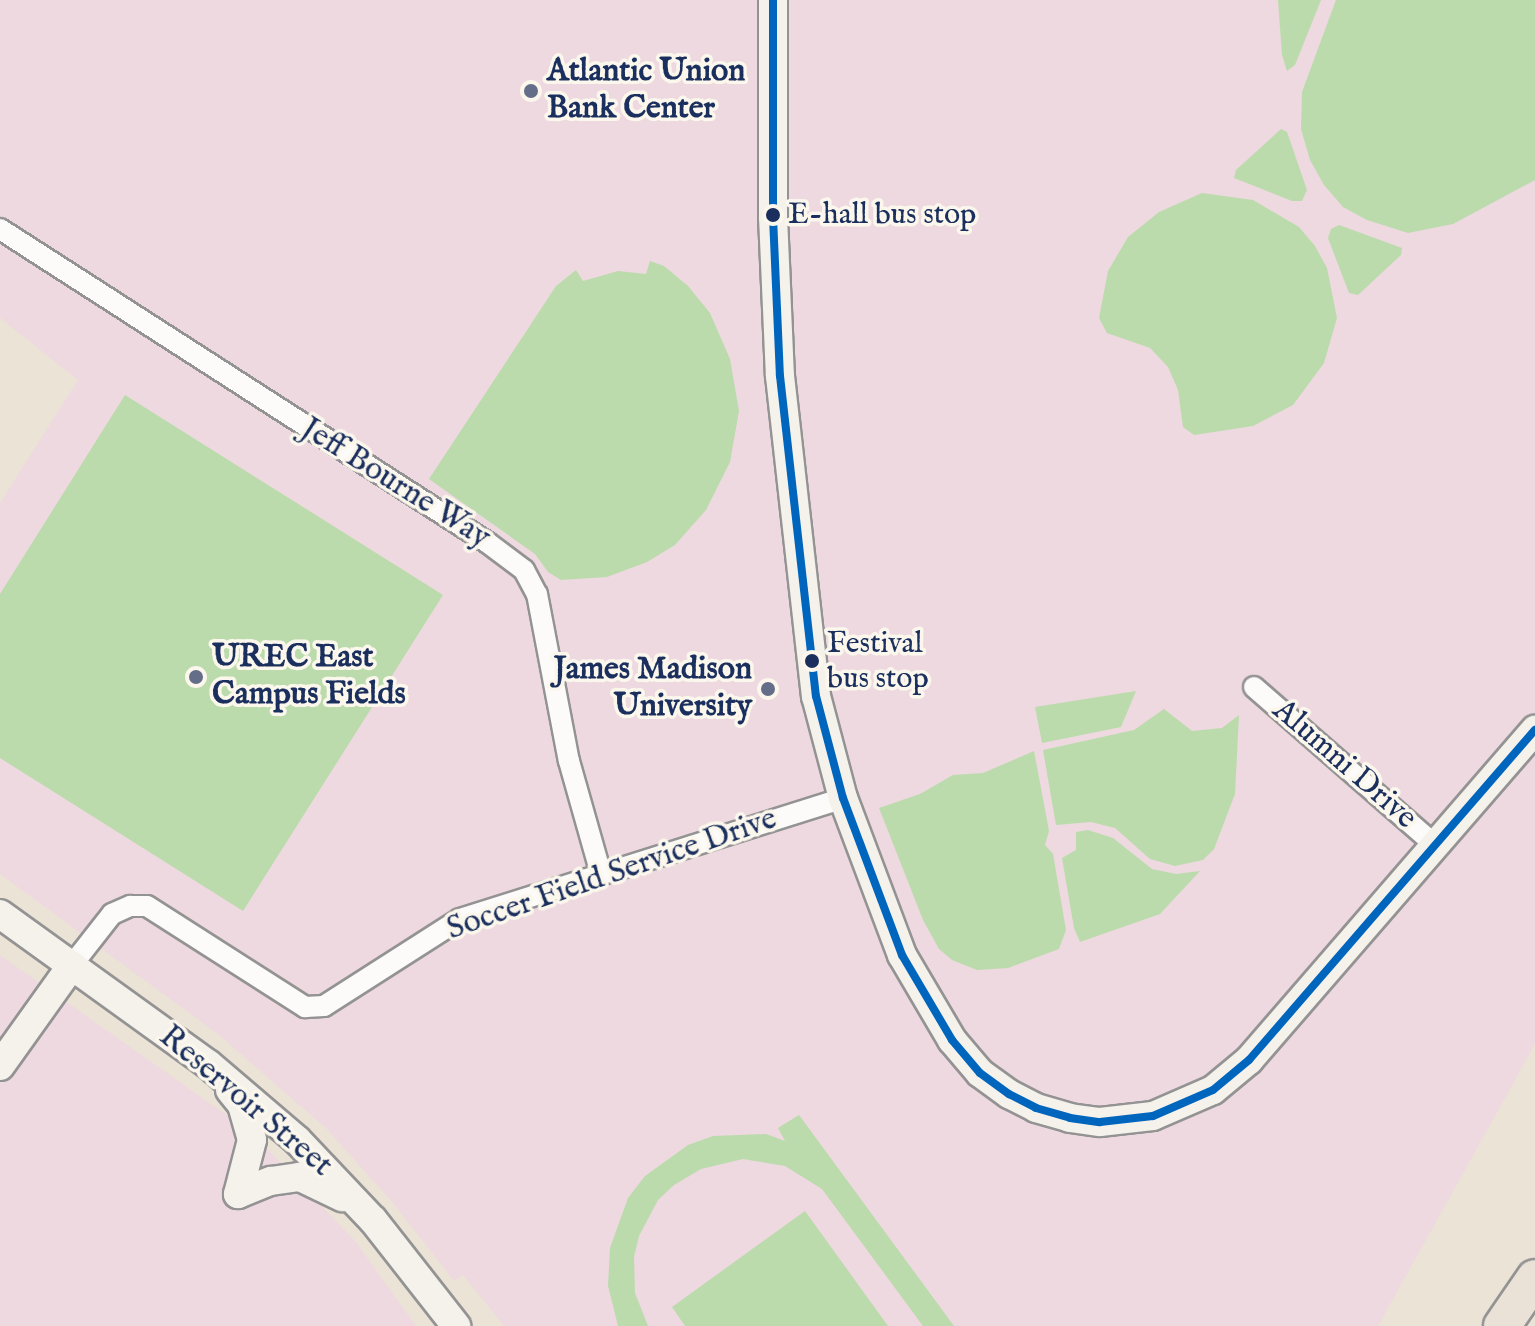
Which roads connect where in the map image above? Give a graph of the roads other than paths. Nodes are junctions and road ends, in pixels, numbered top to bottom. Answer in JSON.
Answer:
{"nodes":[{"id":1,"x":773,"y":0,"type":"edge"},
{"id":2,"x":0,"y":229,"type":"edge"},
{"id":3,"x":1254,"y":687,"type":"dead end"},
{"id":4,"x":1535,"y":730,"type":"edge"},
{"id":5,"x":843,"y":798,"type":"junction"},
{"id":6,"x":1434,"y":844,"type":"junction"},
{"id":7,"x":601,"y":874,"type":"junction"},
{"id":8,"x":0,"y":914,"type":"edge"},
{"id":9,"x":72,"y":965,"type":"junction"},
{"id":10,"x":208,"y":1064,"type":"junction"},
{"id":11,"x":0,"y":1066,"type":"edge"},
{"id":12,"x":366,"y":1211,"type":"junction"},
{"id":13,"x":1535,"y":1278,"type":"edge"},
{"id":14,"x":456,"y":1326,"type":"edge"},
{"id":15,"x":1502,"y":1326,"type":"edge"}],
"edges":[{"from":1,"to":5,"type":"street"},
{"from":2,"to":7,"type":"street","name":"Jeff Bourne Way"},
{"from":3,"to":6,"type":"street","name":"Alumni Drive"},
{"from":4,"to":6,"type":"street"},
{"from":5,"to":6,"type":"street"},
{"from":5,"to":7,"type":"street","name":"Soccer Field Service Drive"},
{"from":7,"to":9,"type":"street","name":"Soccer Field Service Drive"},
{"from":8,"to":9,"type":"street","name":"Reservoir Street"},
{"from":9,"to":10,"type":"street","name":"Reservoir Street"},
{"from":9,"to":11,"type":"street"},
{"from":10,"to":12,"type":"street","name":"Reservoir Street"},
{"from":10,"to":12,"type":"street"},
{"from":12,"to":14,"type":"street","name":"Reservoir Street"},
{"from":13,"to":15,"type":"highway"}]}
